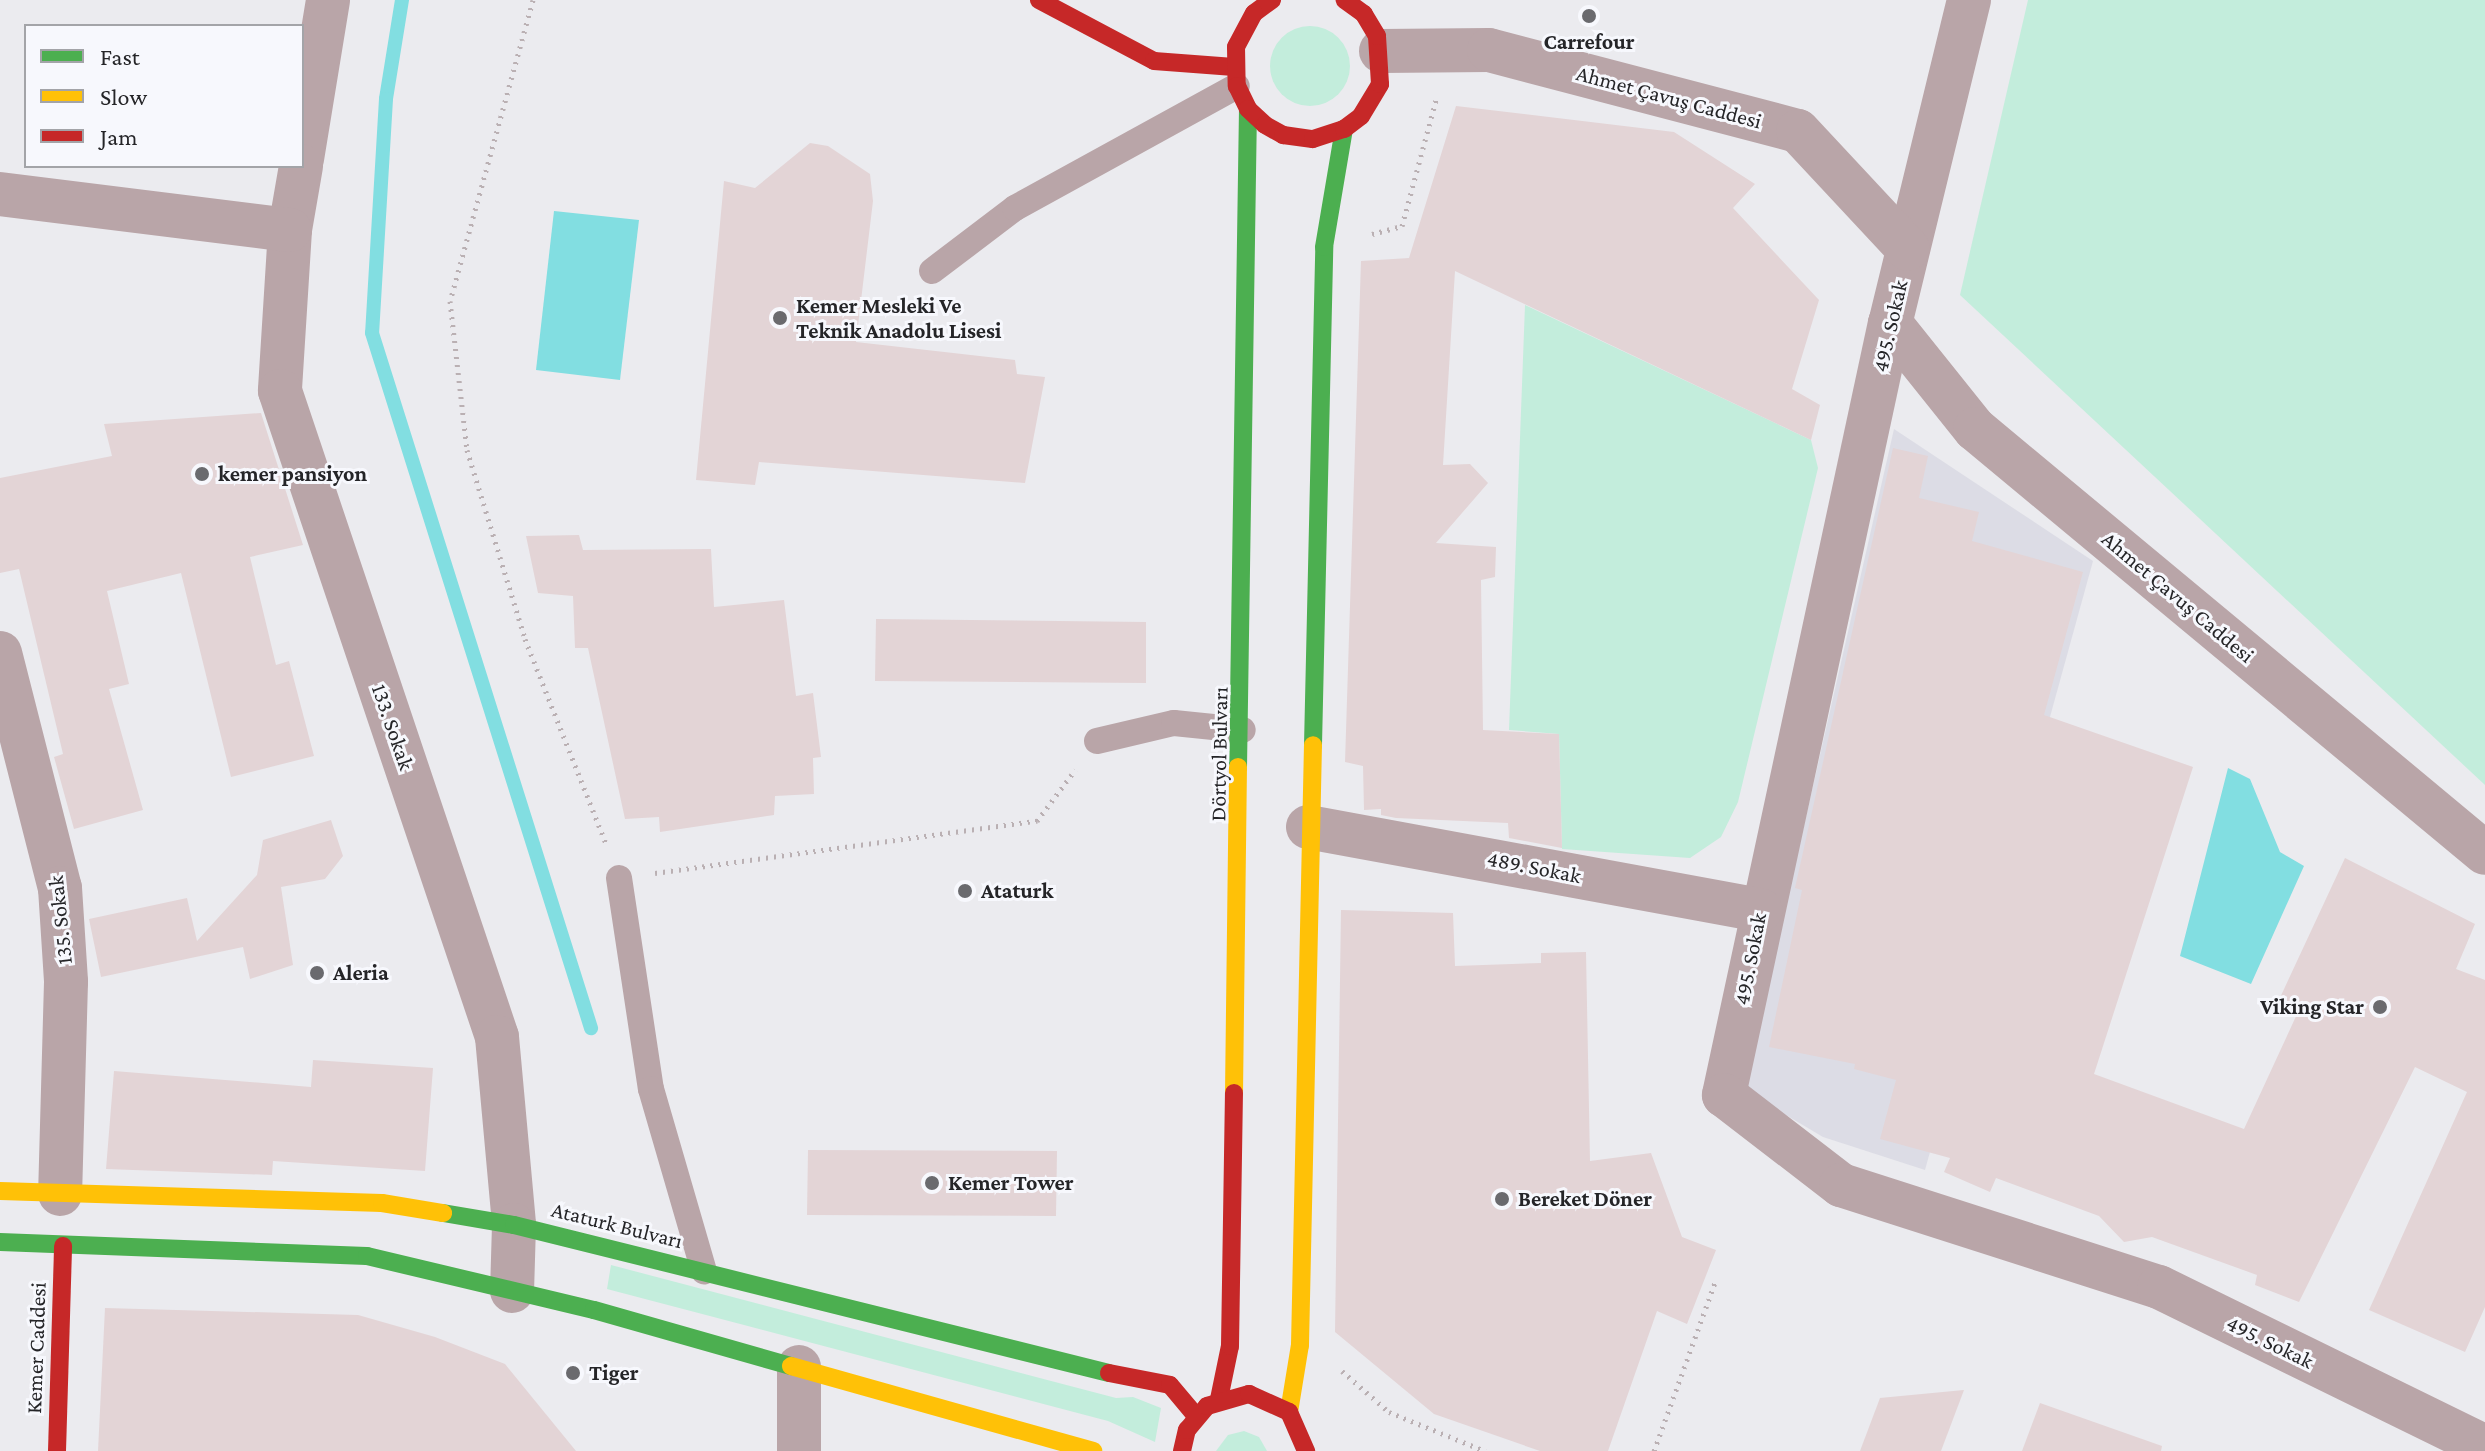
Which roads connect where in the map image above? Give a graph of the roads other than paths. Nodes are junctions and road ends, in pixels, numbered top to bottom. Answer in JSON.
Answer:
{"nodes":[{"id":1,"x":328,"y":0,"type":"edge"},
{"id":2,"x":1039,"y":0,"type":"edge"},
{"id":3,"x":1272,"y":0,"type":"edge"},
{"id":4,"x":1345,"y":0,"type":"edge"},
{"id":5,"x":1969,"y":0,"type":"edge"},
{"id":6,"x":1382,"y":33,"type":"junction"},
{"id":7,"x":1235,"y":76,"type":"junction"},
{"id":8,"x":1248,"y":109,"type":"junction"},
{"id":9,"x":1344,"y":129,"type":"junction"},
{"id":10,"x":304,"y":147,"type":"edge"},
{"id":11,"x":301,"y":168,"type":"edge"},
{"id":12,"x":0,"y":194,"type":"edge"},
{"id":13,"x":290,"y":230,"type":"junction"},
{"id":14,"x":1908,"y":249,"type":"junction"},
{"id":15,"x":932,"y":271,"type":"dead end"},
{"id":16,"x":1890,"y":323,"type":"junction"},
{"id":17,"x":0,"y":653,"type":"edge"},
{"id":18,"x":1243,"y":730,"type":"junction"},
{"id":19,"x":1097,"y":741,"type":"road end"},
{"id":20,"x":1308,"y":827,"type":"junction"},
{"id":21,"x":2485,"y":853,"type":"edge"},
{"id":22,"x":619,"y":878,"type":"road end"},
{"id":23,"x":1760,"y":910,"type":"junction"},
{"id":24,"x":0,"y":1191,"type":"edge"},
{"id":25,"x":60,"y":1194,"type":"junction"},
{"id":26,"x":514,"y":1225,"type":"junction"},
{"id":27,"x":0,"y":1242,"type":"edge"},
{"id":28,"x":63,"y":1246,"type":"junction"},
{"id":29,"x":704,"y":1271,"type":"junction"},
{"id":30,"x":512,"y":1291,"type":"junction"},
{"id":31,"x":799,"y":1367,"type":"junction"},
{"id":32,"x":1219,"y":1399,"type":"junction"},
{"id":33,"x":1289,"y":1412,"type":"junction"},
{"id":34,"x":1196,"y":1416,"type":"junction"},
{"id":35,"x":1311,"y":1447,"type":"edge"},
{"id":36,"x":2485,"y":1447,"type":"edge"},
{"id":37,"x":57,"y":1451,"type":"edge"},
{"id":38,"x":799,"y":1451,"type":"edge"},
{"id":39,"x":1093,"y":1451,"type":"edge"},
{"id":40,"x":1182,"y":1451,"type":"edge"}],
"edges":[{"from":1,"to":10,"type":"street"},
{"from":2,"to":7,"type":"main road"},
{"from":3,"to":7,"type":"main road"},
{"from":4,"to":6,"type":"main road"},
{"from":5,"to":14,"type":"street","name":"495. Sokak"},
{"from":6,"to":9,"type":"main road"},
{"from":6,"to":14,"type":"street","name":"Ahmet Çavuş Caddesi"},
{"from":7,"to":8,"type":"main road"},
{"from":7,"to":15,"type":"lane"},
{"from":8,"to":9,"type":"main road"},
{"from":8,"to":18,"type":"main road","name":"Dörtyol Bulvarı"},
{"from":9,"to":20,"type":"main road"},
{"from":11,"to":13,"type":"street","name":"133. Sokak"},
{"from":12,"to":13,"type":"street"},
{"from":13,"to":26,"type":"street","name":"133. Sokak"},
{"from":14,"to":16,"type":"street","name":"495. Sokak"},
{"from":16,"to":21,"type":"street","name":"Ahmet Çavuş Caddesi"},
{"from":16,"to":23,"type":"street","name":"495. Sokak"},
{"from":17,"to":25,"type":"street","name":"135. Sokak"},
{"from":18,"to":19,"type":"lane"},
{"from":18,"to":32,"type":"main road","name":"Dörtyol Bulvarı"},
{"from":20,"to":23,"type":"street","name":"489. Sokak"},
{"from":20,"to":33,"type":"main road"},
{"from":22,"to":29,"type":"lane"},
{"from":23,"to":36,"type":"street","name":"495. Sokak"},
{"from":24,"to":25,"type":"main road","name":"Ataturk Bulvarı"},
{"from":25,"to":26,"type":"main road","name":"Ataturk Bulvarı"},
{"from":26,"to":29,"type":"main road","name":"Ataturk Bulvarı"},
{"from":26,"to":30,"type":"street","name":"133. Sokak"},
{"from":27,"to":28,"type":"main road"},
{"from":28,"to":30,"type":"main road"},
{"from":28,"to":37,"type":"main road","name":"Kemer Caddesi"},
{"from":29,"to":34,"type":"main road","name":"Ataturk Bulvarı"},
{"from":30,"to":31,"type":"main road"},
{"from":31,"to":38,"type":"street"},
{"from":31,"to":39,"type":"main road"},
{"from":32,"to":33,"type":"main road"},
{"from":32,"to":34,"type":"main road"},
{"from":33,"to":35,"type":"main road"},
{"from":34,"to":40,"type":"main road"}]}
